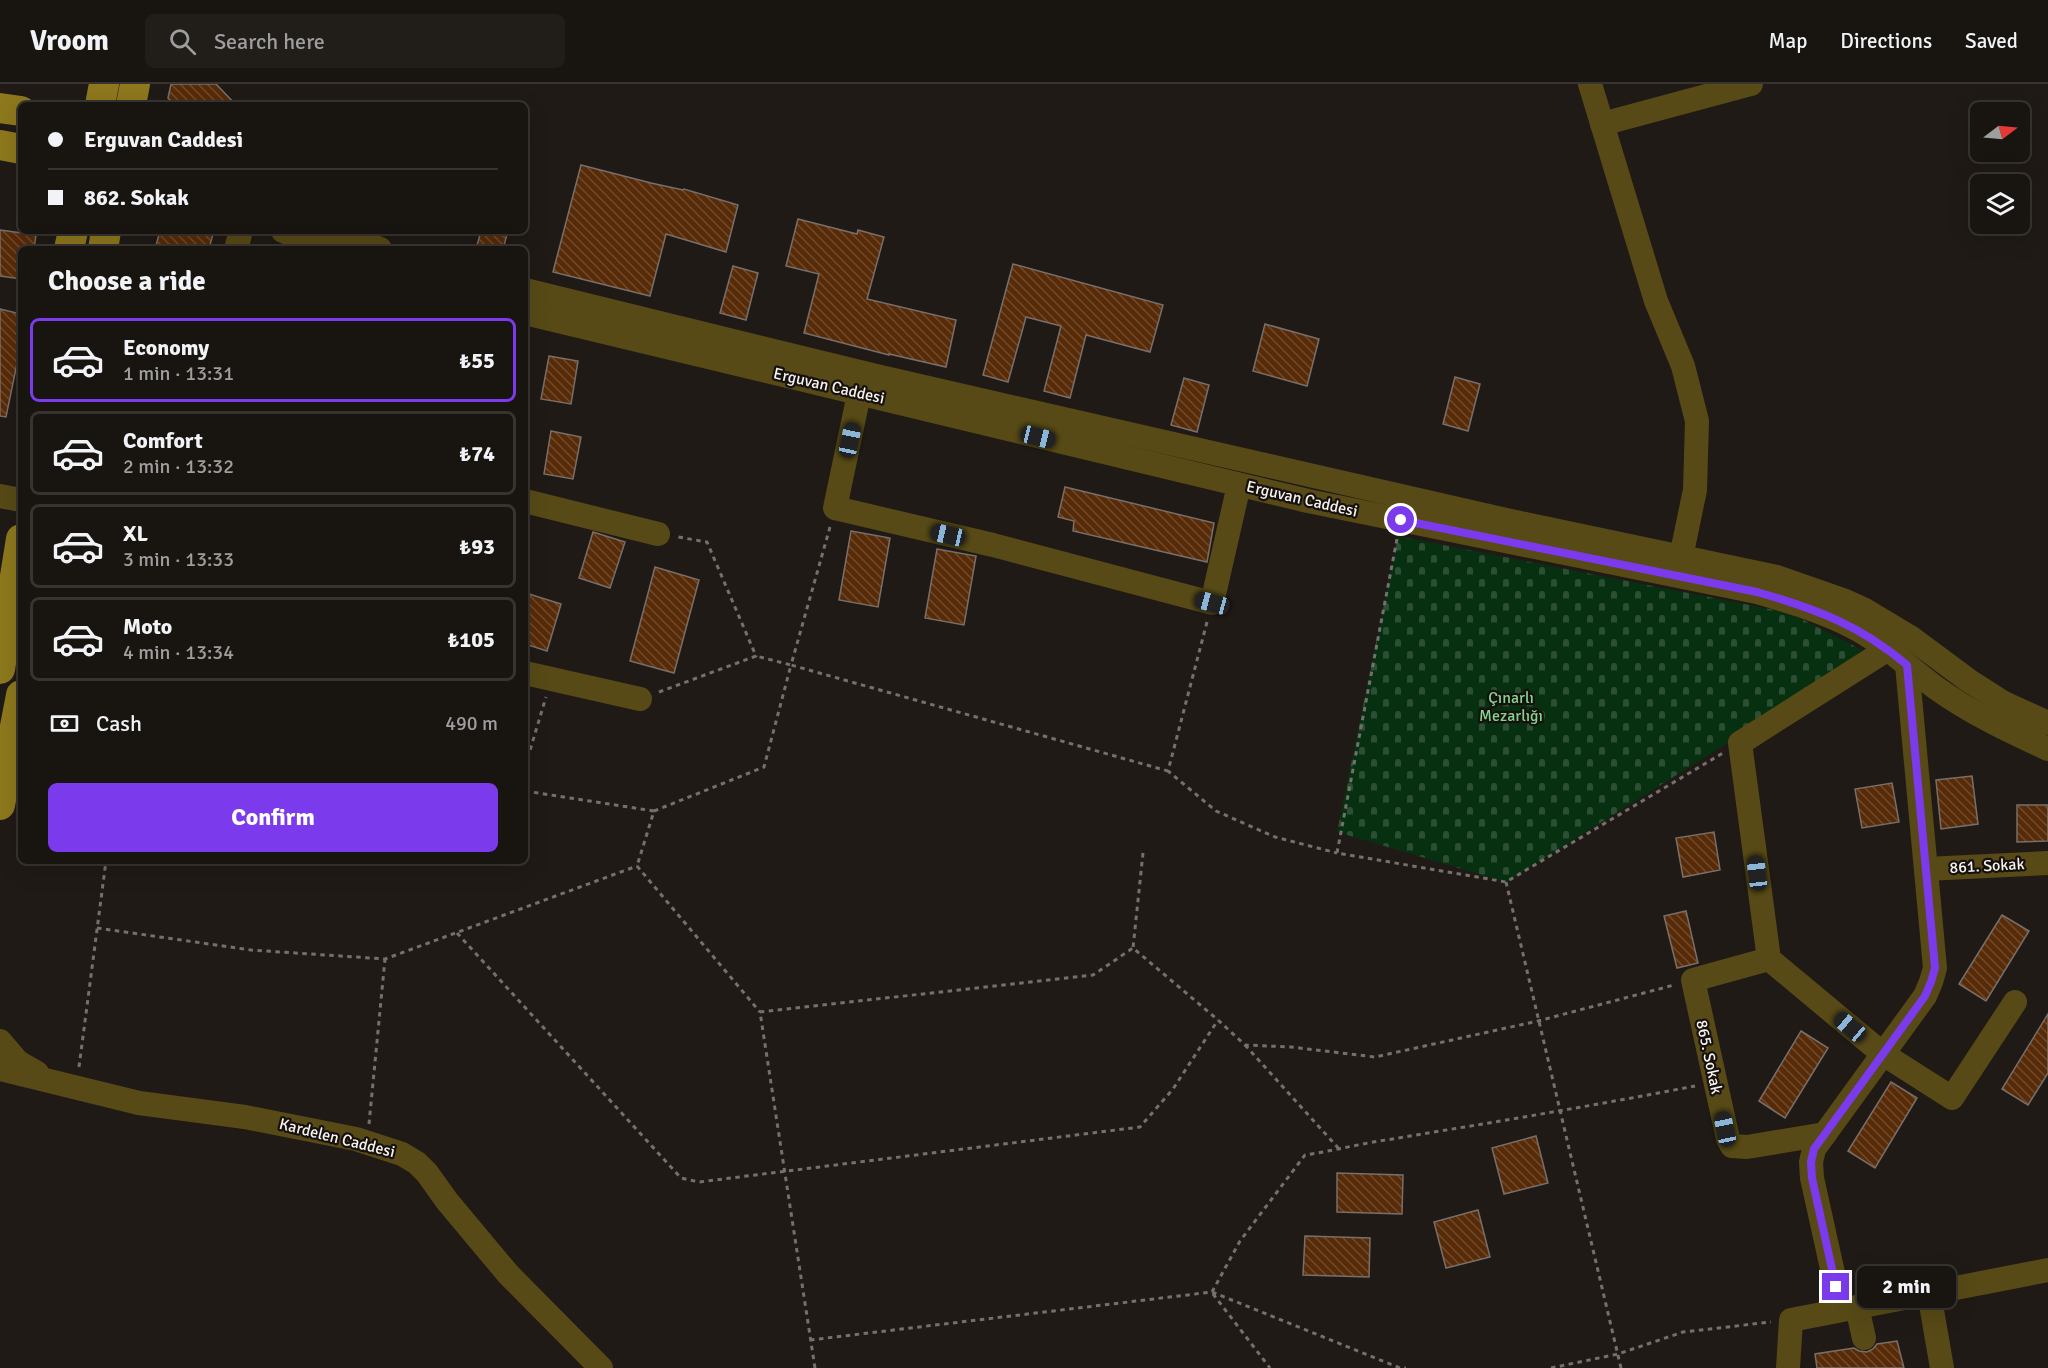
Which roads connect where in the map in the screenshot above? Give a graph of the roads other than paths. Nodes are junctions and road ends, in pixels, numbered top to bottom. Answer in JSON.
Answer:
{"nodes":[{"id":1,"x":104,"y":84,"type":"edge"},
{"id":2,"x":135,"y":84,"type":"edge"},
{"id":3,"x":1590,"y":84,"type":"edge"},
{"id":4,"x":1751,"y":84,"type":"edge"},
{"id":5,"x":100,"y":102,"type":"edge"},
{"id":6,"x":132,"y":102,"type":"edge"},
{"id":7,"x":0,"y":108,"type":"edge"},
{"id":8,"x":18,"y":111,"type":"edge"},
{"id":9,"x":1602,"y":124,"type":"junction"},
{"id":10,"x":0,"y":145,"type":"edge"},
{"id":11,"x":18,"y":148,"type":"edge"},
{"id":12,"x":290,"y":234,"type":"edge"},
{"id":13,"x":342,"y":234,"type":"edge"},
{"id":14,"x":318,"y":246,"type":"edge"},
{"id":15,"x":372,"y":246,"type":"edge"},
{"id":16,"x":528,"y":291,"type":"edge"},
{"id":17,"x":528,"y":314,"type":"edge"},
{"id":18,"x":859,"y":394,"type":"junction"},
{"id":19,"x":1239,"y":485,"type":"junction"},
{"id":20,"x":0,"y":496,"type":"edge"},
{"id":21,"x":18,"y":499,"type":"edge"},
{"id":22,"x":528,"y":502,"type":"edge"},
{"id":23,"x":658,"y":534,"type":"road end"},
{"id":24,"x":1681,"y":557,"type":"junction"},
{"id":25,"x":18,"y":558,"type":"edge"},
{"id":26,"x":1888,"y":649,"type":"junction"},
{"id":27,"x":1907,"y":665,"type":"junction"},
{"id":28,"x":0,"y":669,"type":"edge"},
{"id":29,"x":528,"y":675,"type":"edge"},
{"id":30,"x":640,"y":699,"type":"road end"},
{"id":31,"x":18,"y":711,"type":"edge"},
{"id":32,"x":2048,"y":723,"type":"edge"},
{"id":33,"x":2048,"y":749,"type":"edge"},
{"id":34,"x":0,"y":805,"type":"edge"},
{"id":35,"x":2048,"y":863,"type":"edge"},
{"id":36,"x":1926,"y":869,"type":"junction"},
{"id":37,"x":1769,"y":959,"type":"junction"},
{"id":38,"x":2015,"y":1002,"type":"dead end"},
{"id":39,"x":0,"y":1041,"type":"edge"},
{"id":40,"x":1883,"y":1054,"type":"junction"},
{"id":41,"x":0,"y":1069,"type":"edge"},
{"id":42,"x":66,"y":1086,"type":"junction"},
{"id":43,"x":1825,"y":1134,"type":"junction"},
{"id":44,"x":2048,"y":1270,"type":"edge"},
{"id":45,"x":1929,"y":1293,"type":"junction"},
{"id":46,"x":1849,"y":1308,"type":"junction"},
{"id":47,"x":1864,"y":1338,"type":"dead end"},
{"id":48,"x":601,"y":1368,"type":"edge"},
{"id":49,"x":1788,"y":1368,"type":"edge"},
{"id":50,"x":1942,"y":1368,"type":"edge"}],
"edges":[{"from":1,"to":5,"type":"main road"},
{"from":2,"to":6,"type":"main road"},
{"from":3,"to":9,"type":"street"},
{"from":4,"to":9,"type":"street"},
{"from":7,"to":8,"type":"main road"},
{"from":9,"to":24,"type":"street"},
{"from":10,"to":11,"type":"main road"},
{"from":12,"to":14,"type":"street"},
{"from":13,"to":15,"type":"street"},
{"from":16,"to":24,"type":"street"},
{"from":17,"to":18,"type":"street","name":"Erguvan Caddesi"},
{"from":18,"to":19,"type":"street","name":"Erguvan Caddesi"},
{"from":18,"to":19,"type":"street"},
{"from":19,"to":26,"type":"street","name":"Erguvan Caddesi"},
{"from":20,"to":21,"type":"street"},
{"from":22,"to":23,"type":"street"},
{"from":24,"to":32,"type":"street"},
{"from":25,"to":28,"type":"main road"},
{"from":26,"to":27,"type":"street","name":"Erguvan Caddesi"},
{"from":26,"to":37,"type":"street"},
{"from":27,"to":33,"type":"street","name":"Erguvan Caddesi"},
{"from":27,"to":36,"type":"street"},
{"from":29,"to":30,"type":"street"},
{"from":31,"to":34,"type":"main road"},
{"from":35,"to":36,"type":"street","name":"861. Sokak"},
{"from":36,"to":40,"type":"street"},
{"from":37,"to":40,"type":"street"},
{"from":37,"to":43,"type":"street","name":"865. Sokak"},
{"from":38,"to":40,"type":"street"},
{"from":39,"to":42,"type":"street","name":"Kardelen Caddesi"},
{"from":40,"to":43,"type":"street"},
{"from":41,"to":42,"type":"street","name":"Kardelen Caddesi"},
{"from":42,"to":48,"type":"street","name":"Kardelen Caddesi"},
{"from":43,"to":46,"type":"street"},
{"from":44,"to":45,"type":"street"},
{"from":45,"to":46,"type":"street"},
{"from":45,"to":50,"type":"street"},
{"from":46,"to":47,"type":"street"},
{"from":46,"to":49,"type":"street"}]}
